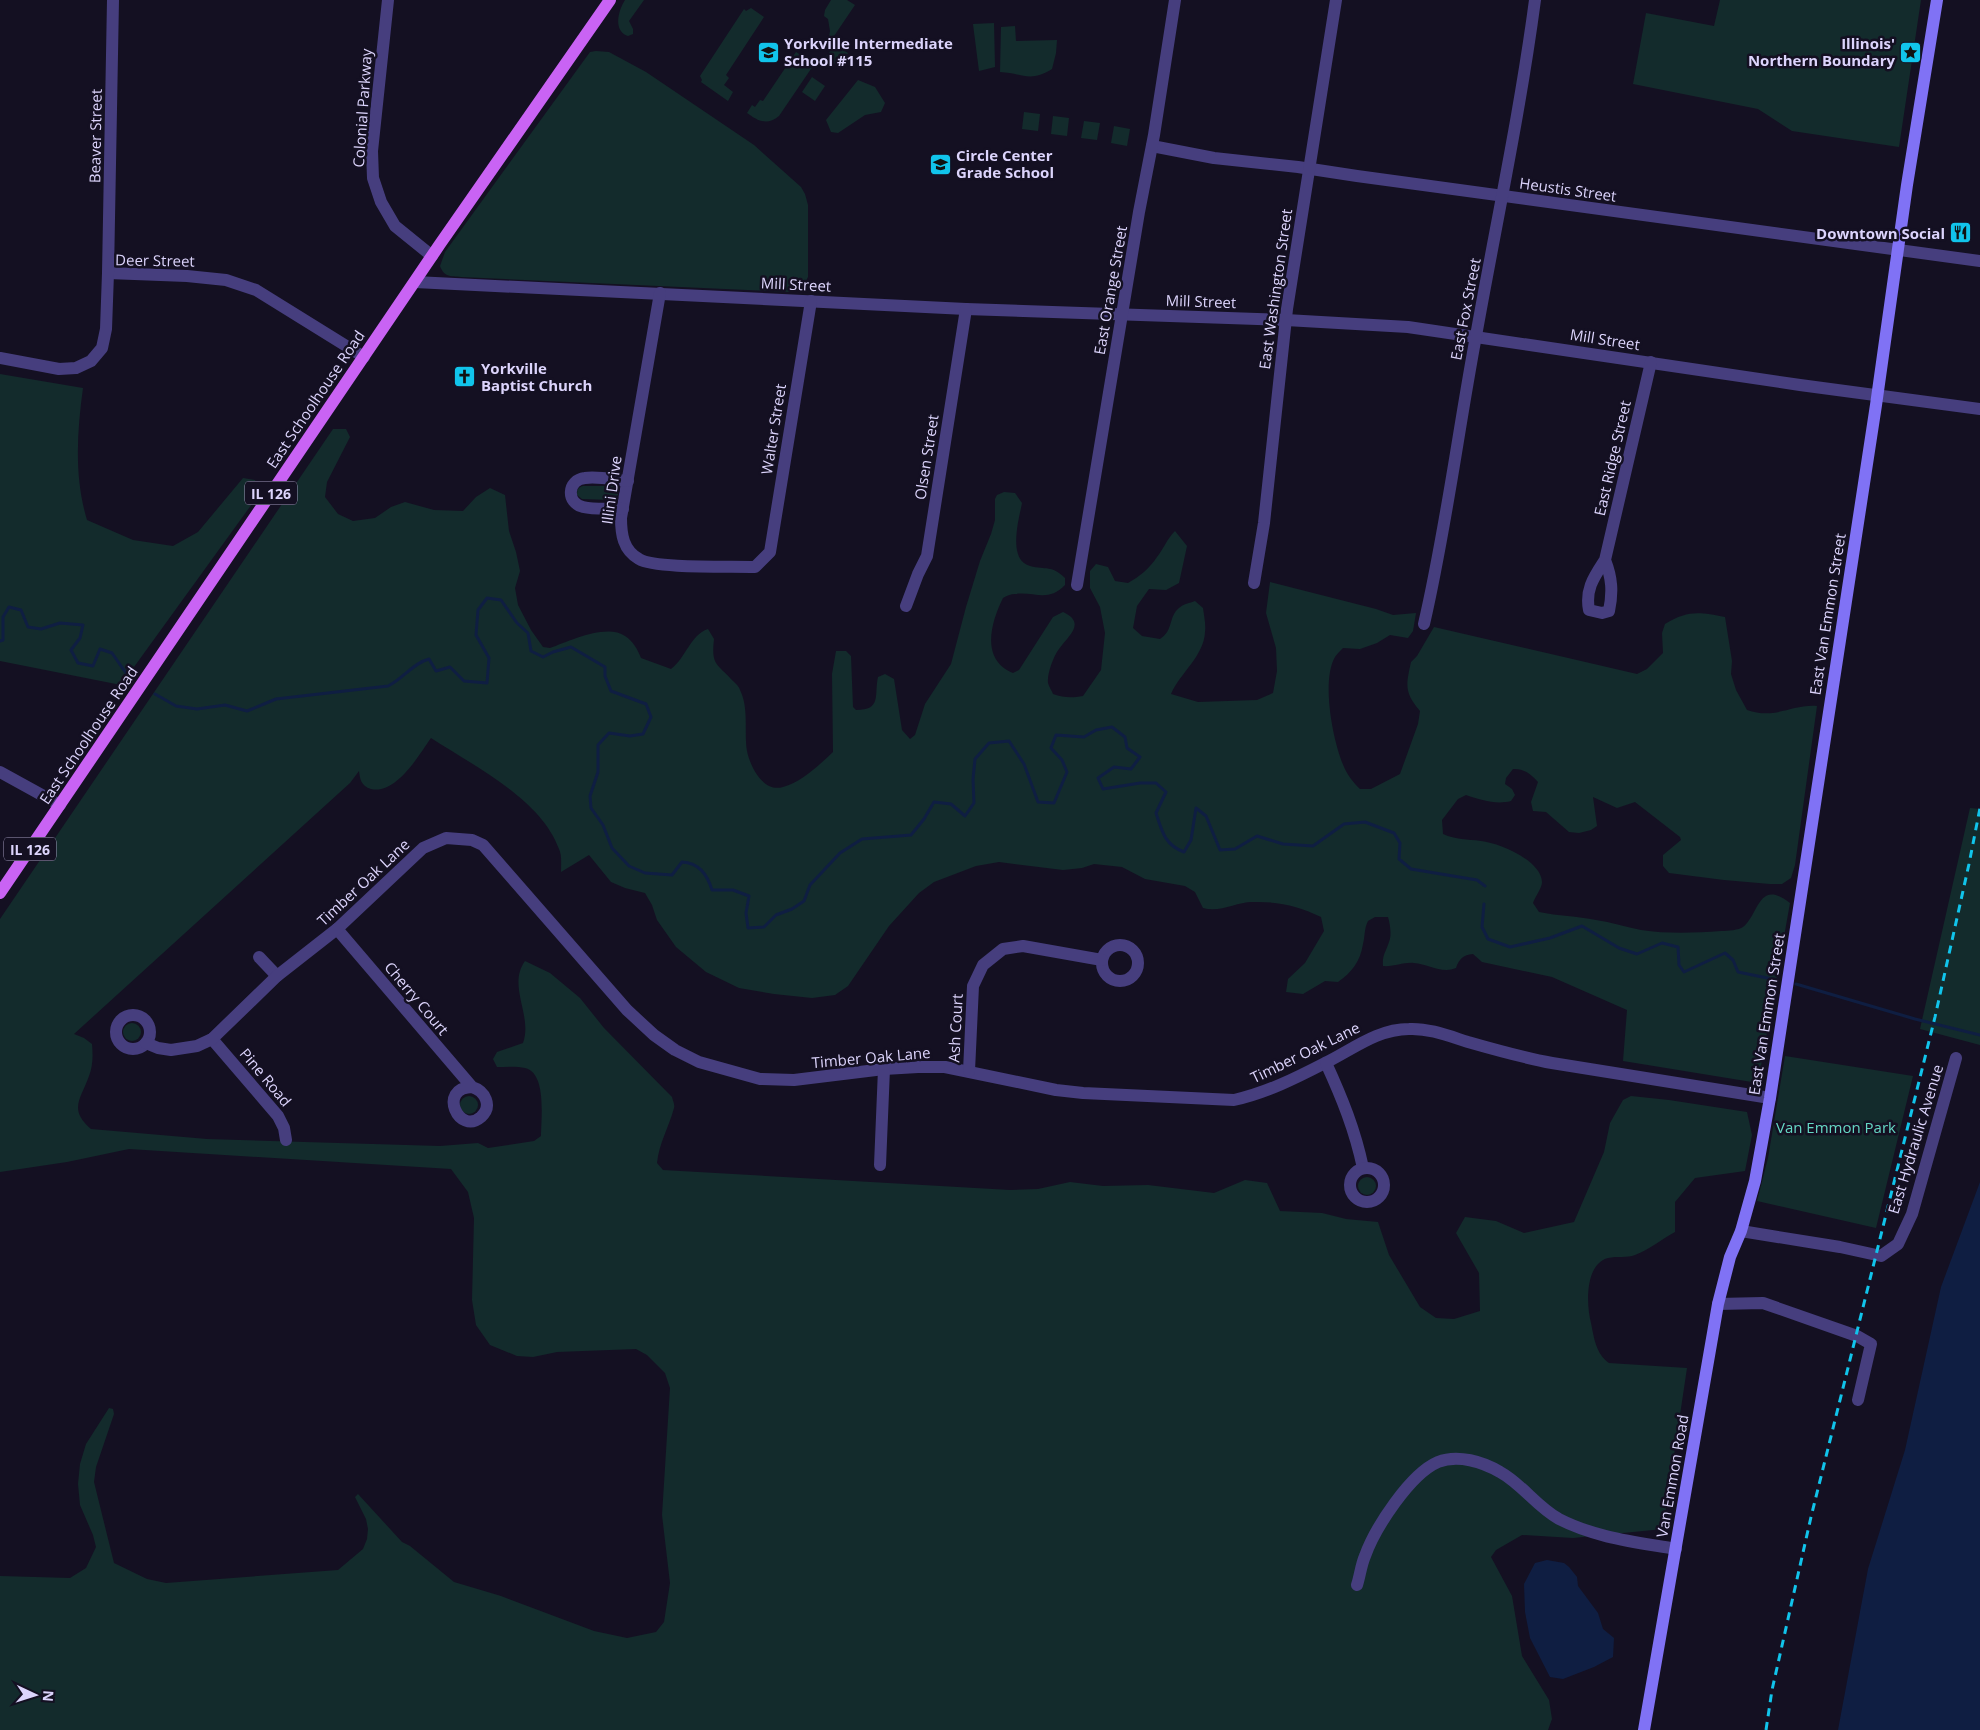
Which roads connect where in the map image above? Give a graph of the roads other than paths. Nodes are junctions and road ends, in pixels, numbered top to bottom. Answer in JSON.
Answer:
{"nodes":[{"id":1,"x":113,"y":0,"type":"edge"},
{"id":2,"x":388,"y":0,"type":"edge"},
{"id":3,"x":610,"y":0,"type":"edge"},
{"id":4,"x":1175,"y":0,"type":"edge"},
{"id":5,"x":1336,"y":0,"type":"edge"},
{"id":6,"x":1535,"y":0,"type":"edge"},
{"id":7,"x":1938,"y":0,"type":"edge"},
{"id":8,"x":1152,"y":146,"type":"junction"},
{"id":9,"x":1310,"y":168,"type":"junction"},
{"id":10,"x":1503,"y":196,"type":"junction"},
{"id":11,"x":1899,"y":250,"type":"junction"},
{"id":12,"x":432,"y":256,"type":"junction"},
{"id":13,"x":1980,"y":261,"type":"edge"},
{"id":14,"x":108,"y":273,"type":"junction"},
{"id":15,"x":415,"y":282,"type":"junction"},
{"id":16,"x":660,"y":293,"type":"junction"},
{"id":17,"x":811,"y":301,"type":"junction"},
{"id":18,"x":966,"y":309,"type":"junction"},
{"id":19,"x":1122,"y":315,"type":"junction"},
{"id":20,"x":1286,"y":320,"type":"junction"},
{"id":21,"x":1476,"y":336,"type":"junction"},
{"id":22,"x":364,"y":357,"type":"junction"},
{"id":23,"x":0,"y":358,"type":"edge"},
{"id":24,"x":1651,"y":362,"type":"junction"},
{"id":25,"x":1877,"y":396,"type":"junction"},
{"id":26,"x":1980,"y":409,"type":"edge"},
{"id":27,"x":628,"y":481,"type":"junction"},
{"id":28,"x":623,"y":509,"type":"junction"},
{"id":29,"x":764,"y":560,"type":"joint"},
{"id":30,"x":1605,"y":560,"type":"dead end"},
{"id":31,"x":1254,"y":582,"type":"dead end"},
{"id":32,"x":1077,"y":584,"type":"dead end"},
{"id":33,"x":906,"y":606,"type":"dead end"},
{"id":34,"x":1424,"y":624,"type":"dead end"},
{"id":35,"x":0,"y":772,"type":"edge"},
{"id":36,"x":60,"y":805,"type":"junction"},
{"id":37,"x":0,"y":894,"type":"edge"},
{"id":38,"x":337,"y":929,"type":"junction"},
{"id":39,"x":259,"y":957,"type":"dead end"},
{"id":40,"x":1102,"y":960,"type":"dead end"},
{"id":41,"x":277,"y":976,"type":"junction"},
{"id":42,"x":212,"y":1039,"type":"junction"},
{"id":43,"x":146,"y":1043,"type":"dead end"},
{"id":44,"x":1956,"y":1058,"type":"dead end"},
{"id":45,"x":1326,"y":1063,"type":"junction"},
{"id":46,"x":884,"y":1069,"type":"junction"},
{"id":47,"x":969,"y":1072,"type":"junction"},
{"id":48,"x":472,"y":1087,"type":"dead end"},
{"id":49,"x":1770,"y":1098,"type":"junction"},
{"id":50,"x":286,"y":1140,"type":"dead end"},
{"id":51,"x":880,"y":1165,"type":"dead end"},
{"id":52,"x":1363,"y":1168,"type":"dead end"},
{"id":53,"x":1741,"y":1231,"type":"junction"},
{"id":54,"x":1718,"y":1304,"type":"junction"},
{"id":55,"x":1858,"y":1400,"type":"dead end"},
{"id":56,"x":1676,"y":1549,"type":"junction"},
{"id":57,"x":1357,"y":1585,"type":"dead end"},
{"id":58,"x":1644,"y":1730,"type":"edge"}],
"edges":[{"from":1,"to":14,"type":"street","name":"Beaver Street"},
{"from":2,"to":12,"type":"street","name":"Colonial Parkway"},
{"from":3,"to":12,"type":"main road","name":"East Schoolhouse Road"},
{"from":4,"to":8,"type":"street","name":"East Orange Street"},
{"from":5,"to":9,"type":"street","name":"East Washington Street"},
{"from":6,"to":10,"type":"street","name":"East Fox Street"},
{"from":7,"to":11,"type":"street","name":"East Van Emmon Street"},
{"from":8,"to":9,"type":"street","name":"Heustis Street"},
{"from":8,"to":19,"type":"street","name":"East Orange Street"},
{"from":9,"to":10,"type":"street","name":"Heustis Street"},
{"from":9,"to":20,"type":"street","name":"East Washington Street"},
{"from":10,"to":11,"type":"street","name":"Heustis Street"},
{"from":10,"to":21,"type":"street","name":"East Fox Street"},
{"from":11,"to":13,"type":"street","name":"Heustis Street"},
{"from":11,"to":25,"type":"street","name":"East Van Emmon Street"},
{"from":12,"to":15,"type":"main road","name":"East Schoolhouse Road"},
{"from":14,"to":22,"type":"street","name":"Deer Street"},
{"from":14,"to":23,"type":"street","name":"Deer Street"},
{"from":15,"to":16,"type":"street","name":"Mill Street"},
{"from":15,"to":22,"type":"main road","name":"East Schoolhouse Road","number":"IL 126"},
{"from":16,"to":17,"type":"street","name":"Mill Street"},
{"from":16,"to":27,"type":"street","name":"Illini Drive"},
{"from":17,"to":18,"type":"street","name":"Mill Street"},
{"from":17,"to":29,"type":"street","name":"Walter Street"},
{"from":18,"to":19,"type":"street","name":"Mill Street"},
{"from":18,"to":33,"type":"street","name":"Olsen Street"},
{"from":19,"to":20,"type":"street","name":"Mill Street"},
{"from":19,"to":32,"type":"street","name":"East Orange Street"},
{"from":20,"to":21,"type":"street","name":"Mill Street"},
{"from":20,"to":31,"type":"street","name":"East Washington Street"},
{"from":21,"to":24,"type":"street","name":"Mill Street"},
{"from":21,"to":34,"type":"street","name":"East Fox Street"},
{"from":22,"to":36,"type":"main road","name":"East Schoolhouse Road","number":"IL 126"},
{"from":24,"to":25,"type":"street","name":"Mill Street"},
{"from":24,"to":30,"type":"street","name":"East Ridge Street"},
{"from":25,"to":26,"type":"street","name":"Mill Street"},
{"from":25,"to":49,"type":"street","name":"East Van Emmon Street"},
{"from":27,"to":28,"type":"street","name":"Illini Drive"},
{"from":27,"to":28,"type":"street"},
{"from":28,"to":29,"type":"street","name":"Illini Drive"},
{"from":35,"to":36,"type":"street"},
{"from":36,"to":37,"type":"main road","name":"East Schoolhouse Road","number":"IL 126"},
{"from":38,"to":41,"type":"street","name":"Timber Oak Lane"},
{"from":38,"to":46,"type":"street","name":"Timber Oak Lane"},
{"from":38,"to":48,"type":"street","name":"Cherry Court"},
{"from":39,"to":41,"type":"street"},
{"from":40,"to":47,"type":"street","name":"Ash Court"},
{"from":41,"to":42,"type":"street","name":"Timber Oak Lane"},
{"from":42,"to":43,"type":"street"},
{"from":42,"to":50,"type":"street","name":"Pine Road"},
{"from":44,"to":53,"type":"street","name":"East Hydraulic Avenue"},
{"from":45,"to":47,"type":"street","name":"Timber Oak Lane"},
{"from":45,"to":49,"type":"street","name":"Timber Oak Lane"},
{"from":45,"to":52,"type":"street"},
{"from":46,"to":47,"type":"street","name":"Timber Oak Lane"},
{"from":46,"to":51,"type":"street"},
{"from":49,"to":53,"type":"street","name":"East Van Emmon Street"},
{"from":53,"to":54,"type":"street","name":"Van Emmon Road"},
{"from":54,"to":55,"type":"street"},
{"from":54,"to":56,"type":"street","name":"Van Emmon Road"},
{"from":56,"to":57,"type":"street"},
{"from":56,"to":58,"type":"street","name":"Van Emmon Road"}]}
